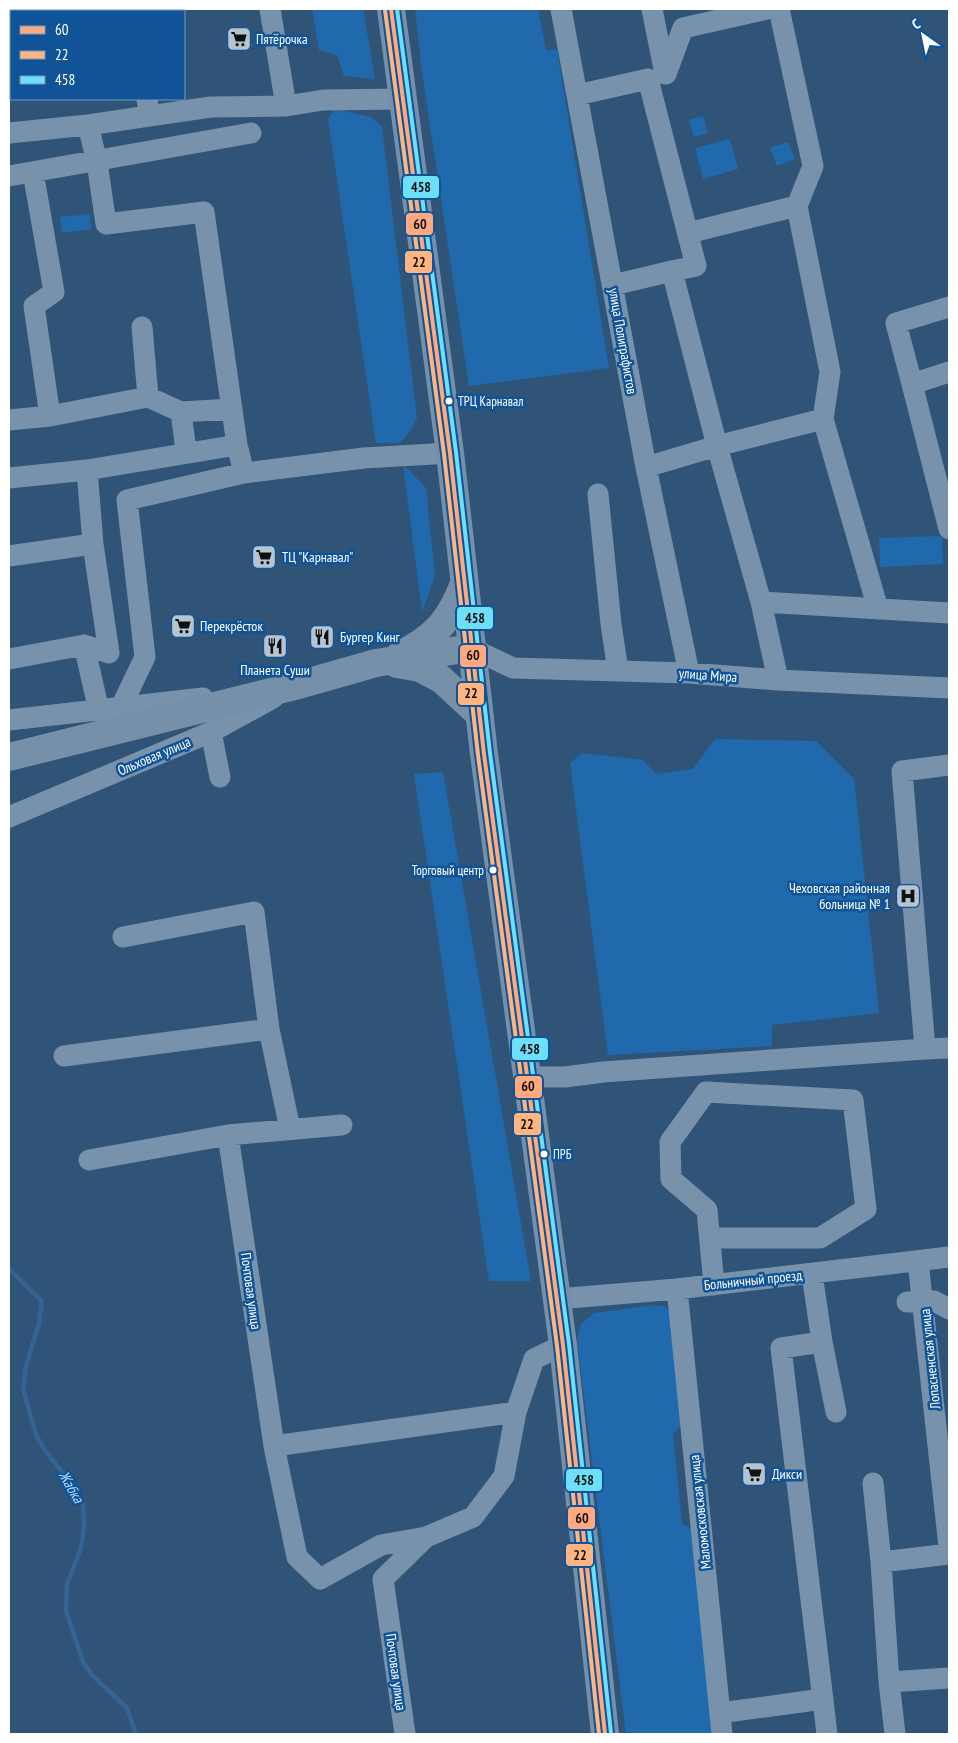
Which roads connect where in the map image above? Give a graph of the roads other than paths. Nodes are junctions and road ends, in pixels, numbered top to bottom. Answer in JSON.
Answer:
{"nodes":[{"id":1,"x":270,"y":9,"type":"edge"},
{"id":2,"x":391,"y":9,"type":"edge"},
{"id":3,"x":561,"y":9,"type":"edge"},
{"id":4,"x":652,"y":9,"type":"edge"},
{"id":5,"x":767,"y":9,"type":"edge"},
{"id":6,"x":780,"y":9,"type":"edge"},
{"id":7,"x":657,"y":76,"type":"junction"},
{"id":8,"x":577,"y":95,"type":"junction"},
{"id":9,"x":403,"y":99,"type":"junction"},
{"id":10,"x":286,"y":106,"type":"junction"},
{"id":11,"x":148,"y":108,"type":"edge"},
{"id":12,"x":88,"y":125,"type":"junction"},
{"id":13,"x":251,"y":133,"type":"dead end"},
{"id":14,"x":9,"y":134,"type":"edge"},
{"id":15,"x":97,"y":162,"type":"junction"},
{"id":16,"x":33,"y":172,"type":"junction"},
{"id":17,"x":9,"y":176,"type":"edge"},
{"id":18,"x":797,"y":206,"type":"junction"},
{"id":19,"x":688,"y":234,"type":"junction"},
{"id":20,"x":672,"y":272,"type":"junction"},
{"id":21,"x":612,"y":285,"type":"junction"},
{"id":22,"x":949,"y":306,"type":"edge"},
{"id":23,"x":142,"y":327,"type":"dead end"},
{"id":24,"x":949,"y":372,"type":"edge"},
{"id":25,"x":912,"y":384,"type":"junction"},
{"id":26,"x":148,"y":397,"type":"junction"},
{"id":27,"x":232,"y":409,"type":"junction"},
{"id":28,"x":181,"y":412,"type":"junction"},
{"id":29,"x":50,"y":416,"type":"junction"},
{"id":30,"x":823,"y":418,"type":"junction"},
{"id":31,"x":9,"y":420,"type":"edge"},
{"id":32,"x":237,"y":445,"type":"junction"},
{"id":33,"x":717,"y":446,"type":"junction"},
{"id":34,"x":186,"y":452,"type":"junction"},
{"id":35,"x":450,"y":453,"type":"junction"},
{"id":36,"x":646,"y":468,"type":"junction"},
{"id":37,"x":87,"y":470,"type":"junction"},
{"id":38,"x":244,"y":473,"type":"junction"},
{"id":39,"x":9,"y":478,"type":"edge"},
{"id":40,"x":598,"y":494,"type":"dead end"},
{"id":41,"x":949,"y":530,"type":"edge"},
{"id":42,"x":93,"y":544,"type":"junction"},
{"id":43,"x":9,"y":556,"type":"edge"},
{"id":44,"x":464,"y":584,"type":"junction"},
{"id":45,"x":761,"y":602,"type":"junction"},
{"id":46,"x":878,"y":608,"type":"junction"},
{"id":47,"x":949,"y":613,"type":"edge"},
{"id":48,"x":84,"y":644,"type":"junction"},
{"id":49,"x":471,"y":648,"type":"junction"},
{"id":50,"x":9,"y":659,"type":"edge"},
{"id":51,"x":386,"y":662,"type":"junction"},
{"id":52,"x":618,"y":671,"type":"junction"},
{"id":53,"x":689,"y":673,"type":"junction"},
{"id":54,"x":778,"y":680,"type":"junction"},
{"id":55,"x":295,"y":686,"type":"junction"},
{"id":56,"x":949,"y":688,"type":"edge"},
{"id":57,"x":110,"y":710,"type":"junction"},
{"id":58,"x":479,"y":714,"type":"junction"},
{"id":59,"x":9,"y":720,"type":"edge"},
{"id":60,"x":211,"y":732,"type":"junction"},
{"id":61,"x":9,"y":757,"type":"edge"},
{"id":62,"x":949,"y":765,"type":"edge"},
{"id":63,"x":220,"y":777,"type":"dead end"},
{"id":64,"x":9,"y":817,"type":"edge"},
{"id":65,"x":123,"y":937,"type":"dead end"},
{"id":66,"x":269,"y":1029,"type":"junction"},
{"id":67,"x":949,"y":1048,"type":"edge"},
{"id":68,"x":925,"y":1049,"type":"junction"},
{"id":69,"x":64,"y":1056,"type":"dead end"},
{"id":70,"x":527,"y":1077,"type":"junction"},
{"id":71,"x":342,"y":1125,"type":"dead end"},
{"id":72,"x":290,"y":1128,"type":"junction"},
{"id":73,"x":228,"y":1135,"type":"junction"},
{"id":74,"x":89,"y":1160,"type":"dead end"},
{"id":75,"x":710,"y":1238,"type":"junction"},
{"id":76,"x":820,"y":1238,"type":"junction"},
{"id":77,"x":949,"y":1257,"type":"edge"},
{"id":78,"x":918,"y":1261,"type":"junction"},
{"id":79,"x":819,"y":1273,"type":"junction"},
{"id":80,"x":714,"y":1285,"type":"junction"},
{"id":81,"x":677,"y":1289,"type":"junction"},
{"id":82,"x":557,"y":1299,"type":"junction"},
{"id":83,"x":916,"y":1302,"type":"junction"},
{"id":84,"x":949,"y":1309,"type":"edge"},
{"id":85,"x":822,"y":1342,"type":"junction"},
{"id":86,"x":563,"y":1345,"type":"junction"},
{"id":87,"x":516,"y":1412,"type":"junction"},
{"id":88,"x":836,"y":1412,"type":"dead end"},
{"id":89,"x":274,"y":1446,"type":"junction"},
{"id":90,"x":873,"y":1483,"type":"dead end"},
{"id":91,"x":426,"y":1537,"type":"junction"},
{"id":92,"x":949,"y":1547,"type":"edge"},
{"id":93,"x":949,"y":1554,"type":"edge"},
{"id":94,"x":881,"y":1562,"type":"junction"},
{"id":95,"x":949,"y":1678,"type":"edge"},
{"id":96,"x":889,"y":1682,"type":"junction"},
{"id":97,"x":824,"y":1698,"type":"junction"},
{"id":98,"x":720,"y":1712,"type":"junction"},
{"id":99,"x":405,"y":1734,"type":"edge"},
{"id":100,"x":605,"y":1734,"type":"edge"},
{"id":101,"x":722,"y":1734,"type":"edge"},
{"id":102,"x":827,"y":1734,"type":"edge"},
{"id":103,"x":895,"y":1734,"type":"edge"}],
"edges":[{"from":1,"to":10,"type":"street"},
{"from":2,"to":9,"type":"main road"},
{"from":3,"to":8,"type":"street","name":"улица Полиграфистов"},
{"from":4,"to":7,"type":"street"},
{"from":5,"to":7,"type":"street"},
{"from":6,"to":18,"type":"street"},
{"from":7,"to":8,"type":"street"},
{"from":7,"to":19,"type":"street"},
{"from":8,"to":21,"type":"street","name":"улица Полиграфистов"},
{"from":9,"to":10,"type":"street"},
{"from":9,"to":35,"type":"main road"},
{"from":10,"to":11,"type":"street"},
{"from":11,"to":12,"type":"street"},
{"from":12,"to":14,"type":"street"},
{"from":12,"to":15,"type":"street"},
{"from":13,"to":15,"type":"street"},
{"from":15,"to":16,"type":"street"},
{"from":15,"to":27,"type":"street"},
{"from":16,"to":17,"type":"street"},
{"from":16,"to":29,"type":"street"},
{"from":18,"to":19,"type":"street"},
{"from":18,"to":30,"type":"street"},
{"from":19,"to":20,"type":"street"},
{"from":20,"to":21,"type":"street"},
{"from":20,"to":33,"type":"street"},
{"from":21,"to":36,"type":"street","name":"улица Полиграфистов"},
{"from":22,"to":25,"type":"street"},
{"from":23,"to":26,"type":"street"},
{"from":24,"to":25,"type":"street"},
{"from":25,"to":41,"type":"street"},
{"from":26,"to":28,"type":"street"},
{"from":26,"to":29,"type":"street"},
{"from":27,"to":28,"type":"street"},
{"from":27,"to":32,"type":"street"},
{"from":28,"to":34,"type":"street"},
{"from":29,"to":31,"type":"street"},
{"from":30,"to":33,"type":"street"},
{"from":30,"to":46,"type":"street"},
{"from":32,"to":34,"type":"street"},
{"from":32,"to":38,"type":"street"},
{"from":33,"to":36,"type":"street"},
{"from":33,"to":45,"type":"street"},
{"from":34,"to":37,"type":"street"},
{"from":35,"to":38,"type":"street"},
{"from":35,"to":44,"type":"main road"},
{"from":36,"to":53,"type":"street","name":"улица Полиграфистов"},
{"from":37,"to":39,"type":"street"},
{"from":37,"to":42,"type":"street"},
{"from":38,"to":57,"type":"street"},
{"from":40,"to":52,"type":"street"},
{"from":42,"to":43,"type":"street"},
{"from":42,"to":48,"type":"street"},
{"from":44,"to":49,"type":"main road"},
{"from":44,"to":51,"type":"main road"},
{"from":45,"to":46,"type":"street"},
{"from":45,"to":54,"type":"street"},
{"from":46,"to":47,"type":"street"},
{"from":48,"to":50,"type":"street"},
{"from":48,"to":57,"type":"street"},
{"from":49,"to":51,"type":"main road","name":"Ольховая улица"},
{"from":49,"to":52,"type":"street","name":"улица Мира"},
{"from":49,"to":58,"type":"main road"},
{"from":51,"to":55,"type":"main road","name":"Ольховая улица"},
{"from":51,"to":58,"type":"main road"},
{"from":52,"to":53,"type":"street","name":"улица Мира"},
{"from":53,"to":54,"type":"street","name":"улица Мира"},
{"from":54,"to":56,"type":"street","name":"улица Мира"},
{"from":55,"to":57,"type":"street","name":"Ольховая улица"},
{"from":55,"to":60,"type":"street","name":"Ольховая улица"},
{"from":55,"to":61,"type":"main road","name":"Ольховая улица"},
{"from":57,"to":59,"type":"street","name":"Ольховая улица"},
{"from":58,"to":70,"type":"main road"},
{"from":60,"to":63,"type":"street"},
{"from":60,"to":64,"type":"street","name":"Ольховая улица"},
{"from":62,"to":68,"type":"street"},
{"from":65,"to":66,"type":"street"},
{"from":66,"to":69,"type":"street"},
{"from":66,"to":72,"type":"street"},
{"from":67,"to":68,"type":"street"},
{"from":68,"to":70,"type":"street"},
{"from":70,"to":82,"type":"main road"},
{"from":71,"to":72,"type":"street"},
{"from":72,"to":73,"type":"street"},
{"from":73,"to":74,"type":"street"},
{"from":73,"to":89,"type":"street","name":"Почтовая улица"},
{"from":75,"to":76,"type":"street"},
{"from":75,"to":76,"type":"street"},
{"from":75,"to":80,"type":"street"},
{"from":76,"to":79,"type":"street"},
{"from":77,"to":78,"type":"street","name":"Больничный проезд"},
{"from":78,"to":79,"type":"street","name":"Больничный проезд"},
{"from":78,"to":83,"type":"street","name":"Лопасненская улица"},
{"from":79,"to":80,"type":"street","name":"Больничный проезд"},
{"from":79,"to":85,"type":"street"},
{"from":80,"to":81,"type":"street","name":"Больничный проезд"},
{"from":81,"to":82,"type":"street","name":"Больничный проезд"},
{"from":81,"to":98,"type":"street","name":"Маломосковская улица"},
{"from":82,"to":86,"type":"main road"},
{"from":83,"to":84,"type":"street"},
{"from":83,"to":92,"type":"street","name":"Лопасненская улица"},
{"from":85,"to":88,"type":"street"},
{"from":85,"to":97,"type":"street"},
{"from":86,"to":87,"type":"street","name":"Почтовая улица"},
{"from":86,"to":100,"type":"main road"},
{"from":87,"to":89,"type":"street"},
{"from":87,"to":91,"type":"street","name":"Почтовая улица"},
{"from":89,"to":91,"type":"street","name":"Почтовая улица"},
{"from":90,"to":94,"type":"street"},
{"from":91,"to":99,"type":"street","name":"Почтовая улица"},
{"from":93,"to":94,"type":"street"},
{"from":94,"to":96,"type":"street"},
{"from":95,"to":96,"type":"street"},
{"from":96,"to":103,"type":"street"},
{"from":97,"to":98,"type":"street"},
{"from":97,"to":102,"type":"street"},
{"from":98,"to":101,"type":"street","name":"Маломосковская улица"}]}
